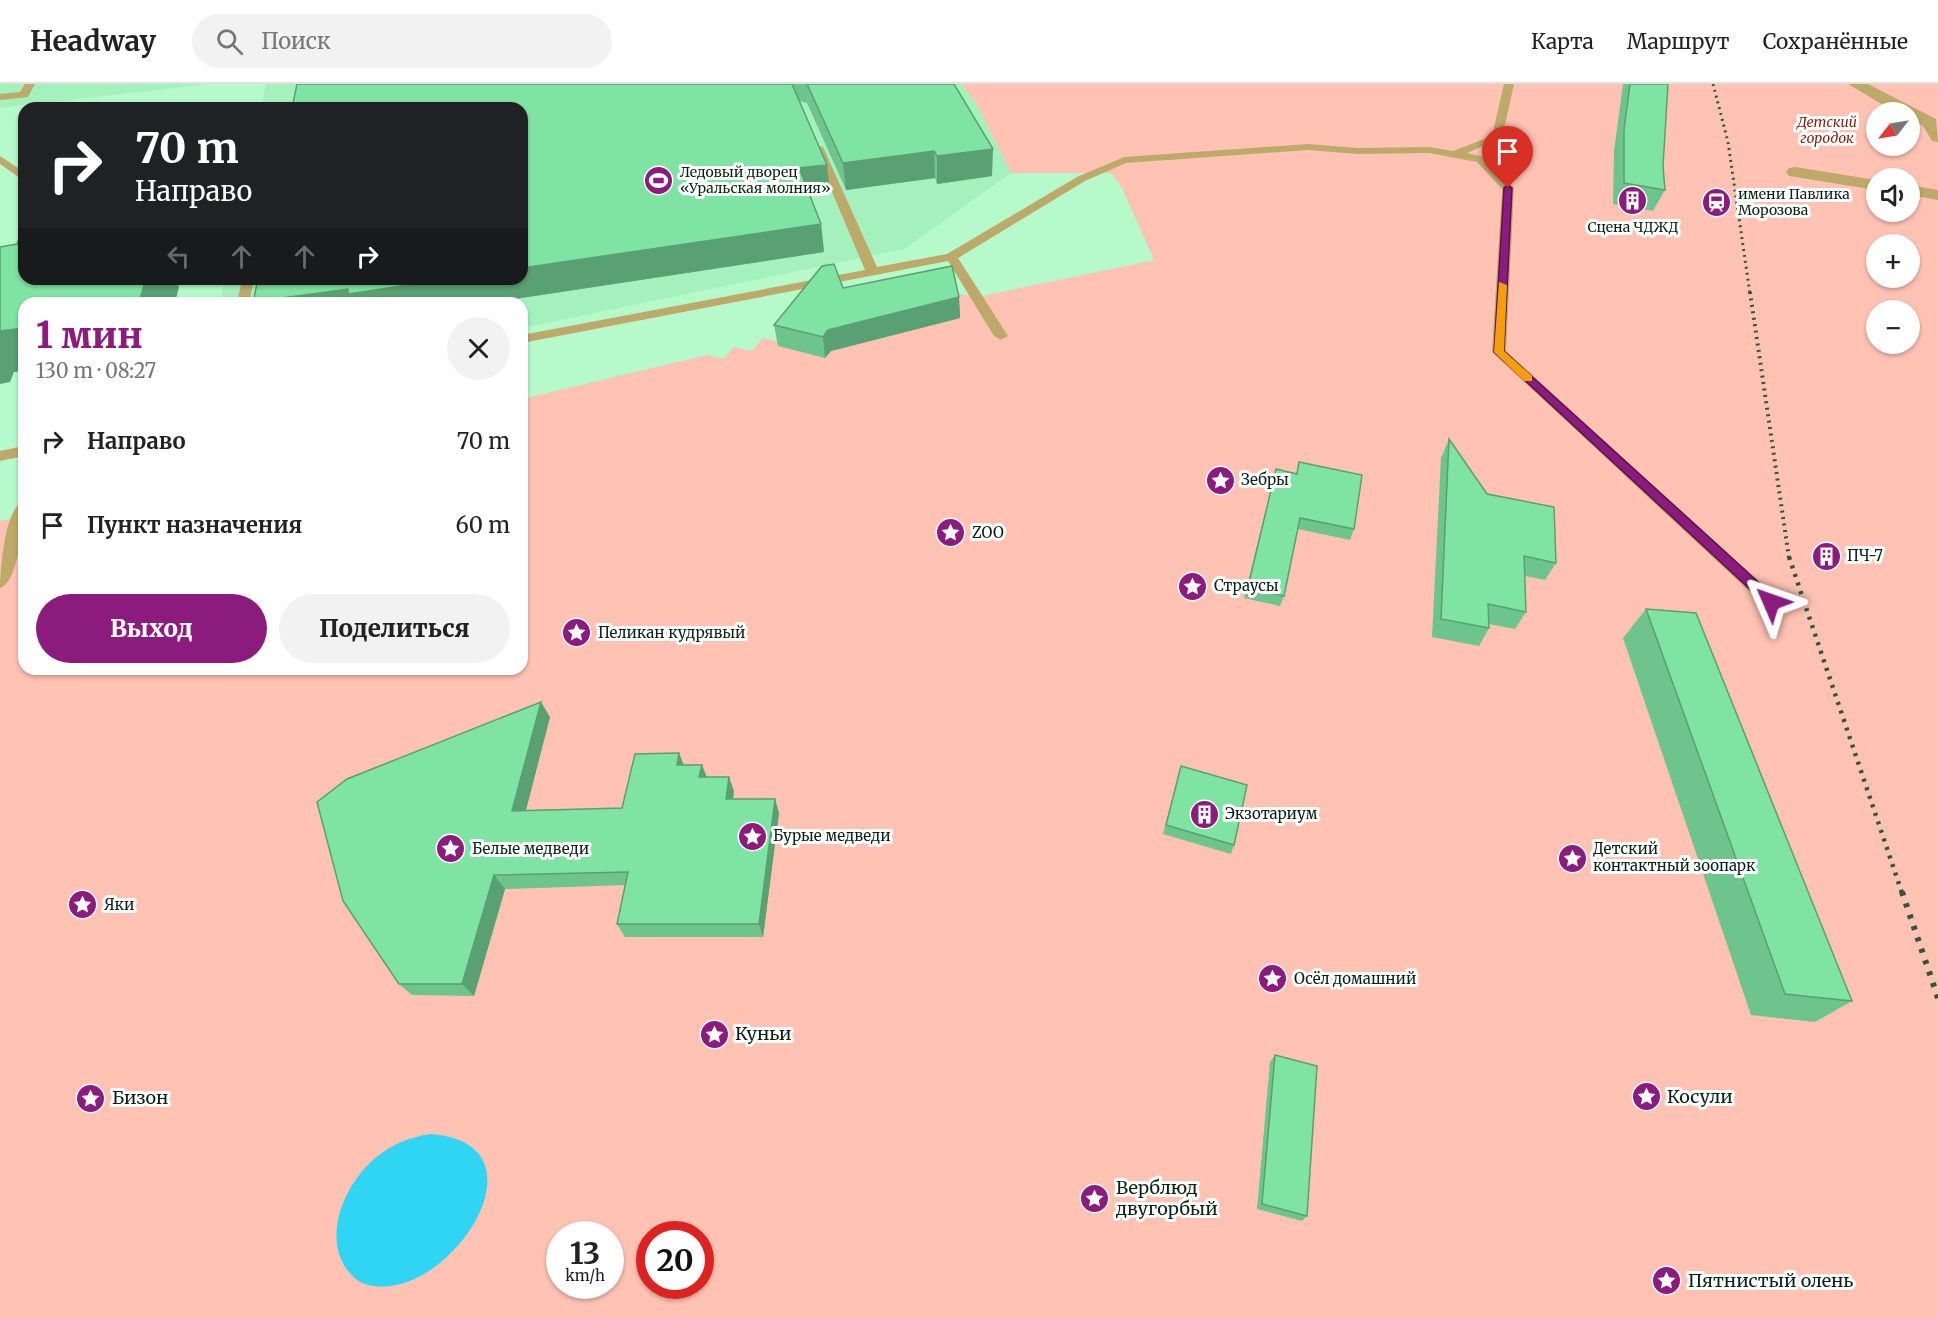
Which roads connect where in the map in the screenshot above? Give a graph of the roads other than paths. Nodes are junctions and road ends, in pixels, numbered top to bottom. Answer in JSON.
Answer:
{"nodes":[{"id":1,"x":30,"y":84,"type":"edge"},
{"id":2,"x":1509,"y":84,"type":"edge"},
{"id":3,"x":1856,"y":84,"type":"edge"},
{"id":4,"x":0,"y":97,"type":"edge"},
{"id":5,"x":1888,"y":102,"type":"edge"},
{"id":6,"x":1920,"y":118,"type":"edge"},
{"id":7,"x":814,"y":137,"type":"edge"},
{"id":8,"x":1938,"y":137,"type":"edge"},
{"id":9,"x":1454,"y":154,"type":"junction"},
{"id":10,"x":0,"y":159,"type":"edge"},
{"id":11,"x":1795,"y":172,"type":"dead end"},
{"id":12,"x":18,"y":173,"type":"edge"},
{"id":13,"x":1866,"y":183,"type":"edge"},
{"id":14,"x":1920,"y":192,"type":"edge"},
{"id":15,"x":1938,"y":195,"type":"edge"},
{"id":16,"x":951,"y":257,"type":"junction"},
{"id":17,"x":872,"y":271,"type":"junction"},
{"id":18,"x":1000,"y":336,"type":"dead end"},
{"id":19,"x":528,"y":338,"type":"edge"},
{"id":20,"x":18,"y":452,"type":"edge"},
{"id":21,"x":0,"y":456,"type":"edge"},
{"id":22,"x":18,"y":525,"type":"edge"},
{"id":23,"x":0,"y":582,"type":"edge"},
{"id":24,"x":1771,"y":602,"type":"dead end"}],
"edges":[{"from":1,"to":4,"type":"lane"},
{"from":2,"to":9,"type":"lane"},
{"from":3,"to":5,"type":"street"},
{"from":6,"to":8,"type":"street"},
{"from":7,"to":17,"type":"lane"},
{"from":9,"to":16,"type":"lane"},
{"from":9,"to":24,"type":"lane"},
{"from":10,"to":12,"type":"lane"},
{"from":11,"to":13,"type":"street"},
{"from":14,"to":15,"type":"street"},
{"from":16,"to":17,"type":"lane"},
{"from":16,"to":18,"type":"lane"},
{"from":17,"to":19,"type":"lane"},
{"from":20,"to":21,"type":"lane"},
{"from":22,"to":23,"type":"lane"}]}
